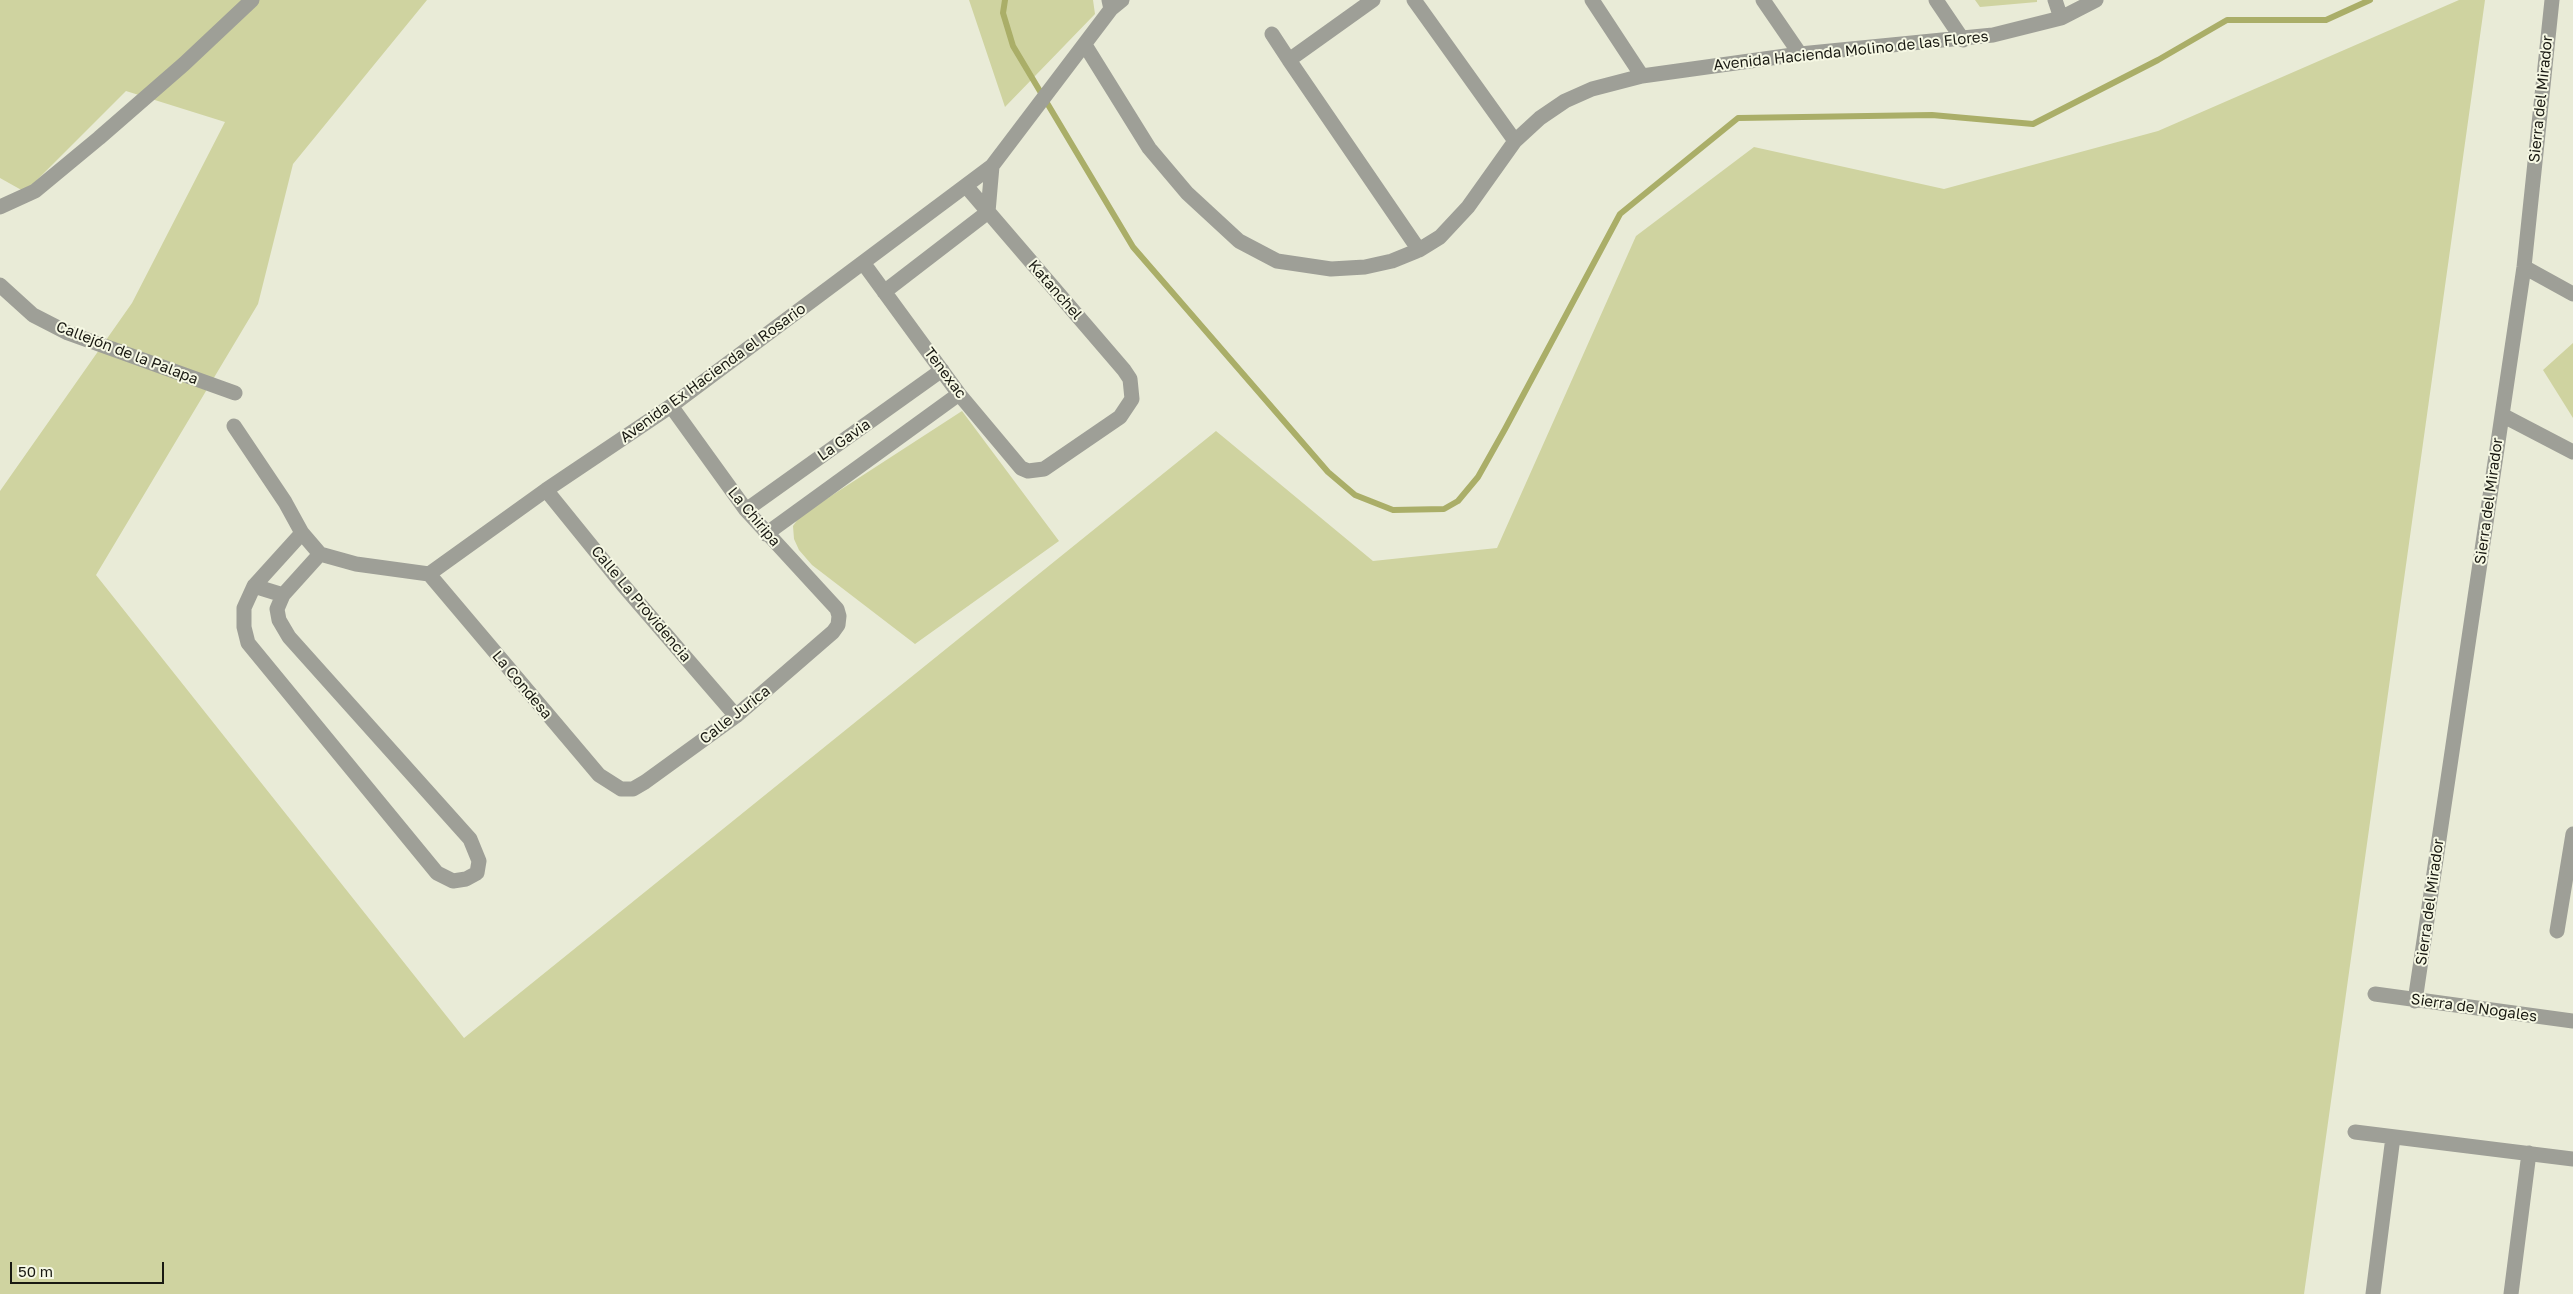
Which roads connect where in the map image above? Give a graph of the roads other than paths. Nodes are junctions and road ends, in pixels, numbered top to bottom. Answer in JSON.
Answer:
{"nodes":[{"id":1,"x":252,"y":0,"type":"edge"},
{"id":2,"x":1373,"y":0,"type":"edge"},
{"id":3,"x":1414,"y":0,"type":"edge"},
{"id":4,"x":1592,"y":0,"type":"edge"},
{"id":5,"x":1763,"y":0,"type":"edge"},
{"id":6,"x":1936,"y":0,"type":"edge"},
{"id":7,"x":2055,"y":0,"type":"edge"},
{"id":8,"x":2096,"y":0,"type":"edge"},
{"id":9,"x":2552,"y":0,"type":"edge"},
{"id":10,"x":1114,"y":3,"type":"edge"},
{"id":11,"x":2061,"y":18,"type":"junction"},
{"id":12,"x":1272,"y":34,"type":"dead end"},
{"id":13,"x":1964,"y":40,"type":"junction"},
{"id":14,"x":1085,"y":45,"type":"junction"},
{"id":15,"x":1800,"y":54,"type":"junction"},
{"id":16,"x":1289,"y":60,"type":"junction"},
{"id":17,"x":1642,"y":76,"type":"junction"},
{"id":18,"x":1515,"y":141,"type":"junction"},
{"id":19,"x":992,"y":166,"type":"junction"},
{"id":20,"x":966,"y":186,"type":"junction"},
{"id":21,"x":0,"y":207,"type":"edge"},
{"id":22,"x":988,"y":212,"type":"junction"},
{"id":23,"x":1419,"y":250,"type":"junction"},
{"id":24,"x":864,"y":264,"type":"junction"},
{"id":25,"x":2524,"y":267,"type":"junction"},
{"id":26,"x":0,"y":285,"type":"edge"},
{"id":27,"x":884,"y":292,"type":"junction"},
{"id":28,"x":2573,"y":294,"type":"edge"},
{"id":29,"x":942,"y":370,"type":"junction"},
{"id":30,"x":235,"y":393,"type":"dead end"},
{"id":31,"x":959,"y":394,"type":"junction"},
{"id":32,"x":671,"y":406,"type":"junction"},
{"id":33,"x":2502,"y":414,"type":"junction"},
{"id":34,"x":234,"y":426,"type":"dead end"},
{"id":35,"x":2573,"y":452,"type":"edge"},
{"id":36,"x":1035,"y":471,"type":"joint"},
{"id":37,"x":546,"y":490,"type":"junction"},
{"id":38,"x":746,"y":510,"type":"junction"},
{"id":39,"x":302,"y":533,"type":"junction"},
{"id":40,"x":766,"y":534,"type":"junction"},
{"id":41,"x":320,"y":554,"type":"junction"},
{"id":42,"x":429,"y":574,"type":"junction"},
{"id":43,"x":254,"y":586,"type":"junction"},
{"id":44,"x":283,"y":595,"type":"junction"},
{"id":45,"x":838,"y":625,"type":"joint"},
{"id":46,"x":736,"y":716,"type":"junction"},
{"id":47,"x":621,"y":789,"type":"joint"},
{"id":48,"x":2573,"y":834,"type":"edge"},
{"id":49,"x":2569,"y":882,"type":"edge"},
{"id":50,"x":2557,"y":931,"type":"dead end"},
{"id":51,"x":2375,"y":994,"type":"dead end"},
{"id":52,"x":2415,"y":1001,"type":"junction"},
{"id":53,"x":2573,"y":1021,"type":"edge"},
{"id":54,"x":2356,"y":1132,"type":"dead end"},
{"id":55,"x":2393,"y":1137,"type":"junction"},
{"id":56,"x":2529,"y":1153,"type":"junction"},
{"id":57,"x":2573,"y":1159,"type":"edge"},
{"id":58,"x":2373,"y":1294,"type":"edge"},
{"id":59,"x":2511,"y":1294,"type":"edge"}],
"edges":[{"from":1,"to":21,"type":"street"},
{"from":2,"to":16,"type":"street"},
{"from":3,"to":18,"type":"street"},
{"from":4,"to":17,"type":"street"},
{"from":5,"to":15,"type":"street"},
{"from":6,"to":13,"type":"street"},
{"from":7,"to":11,"type":"street"},
{"from":8,"to":11,"type":"street","name":"Avenida Hacienda Molino de las Flores"},
{"from":9,"to":25,"type":"street","name":"Sierra del Mirador"},
{"from":10,"to":14,"type":"street","name":"Avenida Ex Hacienda el Rosario"},
{"from":11,"to":13,"type":"street","name":"Avenida Hacienda Molino de las Flores"},
{"from":12,"to":16,"type":"street"},
{"from":13,"to":15,"type":"street","name":"Avenida Hacienda Molino de las Flores"},
{"from":14,"to":19,"type":"street","name":"Avenida Ex Hacienda el Rosario"},
{"from":14,"to":23,"type":"street","name":"Avenida Hacienda Molino de las Flores"},
{"from":15,"to":17,"type":"street","name":"Avenida Hacienda Molino de las Flores"},
{"from":16,"to":23,"type":"street"},
{"from":17,"to":18,"type":"street","name":"Avenida Hacienda Molino de las Flores"},
{"from":18,"to":23,"type":"street","name":"Avenida Hacienda Molino de las Flores"},
{"from":19,"to":20,"type":"street","name":"Avenida Ex Hacienda el Rosario"},
{"from":19,"to":22,"type":"street"},
{"from":20,"to":22,"type":"street","name":"Katanchel"},
{"from":20,"to":24,"type":"street","name":"Avenida Ex Hacienda el Rosario"},
{"from":22,"to":27,"type":"street"},
{"from":22,"to":36,"type":"street","name":"Katanchel"},
{"from":24,"to":27,"type":"street","name":"Tenexac"},
{"from":24,"to":32,"type":"street","name":"Avenida Ex Hacienda el Rosario"},
{"from":25,"to":28,"type":"street"},
{"from":25,"to":33,"type":"street","name":"Sierra del Mirador"},
{"from":26,"to":30,"type":"street","name":"Callejón de la Palapa"},
{"from":27,"to":29,"type":"street","name":"Tenexac"},
{"from":29,"to":31,"type":"street","name":"Tenexac"},
{"from":29,"to":38,"type":"street","name":"La Gavia"},
{"from":31,"to":36,"type":"street","name":"Tenexac"},
{"from":31,"to":40,"type":"street","name":"La Gavia"},
{"from":32,"to":37,"type":"street","name":"Avenida Ex Hacienda el Rosario"},
{"from":32,"to":38,"type":"street","name":"La Chiripa"},
{"from":33,"to":35,"type":"street"},
{"from":33,"to":52,"type":"street","name":"Sierra del Mirador"},
{"from":34,"to":39,"type":"street"},
{"from":37,"to":42,"type":"street","name":"Avenida Ex Hacienda el Rosario"},
{"from":37,"to":46,"type":"street","name":"Calle La Providencia"},
{"from":38,"to":40,"type":"street","name":"La Chiripa"},
{"from":39,"to":41,"type":"street"},
{"from":39,"to":43,"type":"street"},
{"from":40,"to":45,"type":"street","name":"La Chiripa"},
{"from":41,"to":42,"type":"street"},
{"from":41,"to":44,"type":"street"},
{"from":42,"to":47,"type":"street","name":"La Condesa"},
{"from":43,"to":44,"type":"street"},
{"from":43,"to":44,"type":"street"},
{"from":45,"to":46,"type":"street","name":"Calle Jurica"},
{"from":46,"to":47,"type":"street","name":"Calle Jurica"},
{"from":48,"to":49,"type":"street"},
{"from":49,"to":50,"type":"street"},
{"from":51,"to":52,"type":"street","name":"Sierra de Nogales"},
{"from":52,"to":53,"type":"street","name":"Sierra de Nogales"},
{"from":54,"to":55,"type":"street"},
{"from":55,"to":56,"type":"street"},
{"from":55,"to":58,"type":"street"},
{"from":56,"to":57,"type":"street"},
{"from":56,"to":59,"type":"street"}]}
